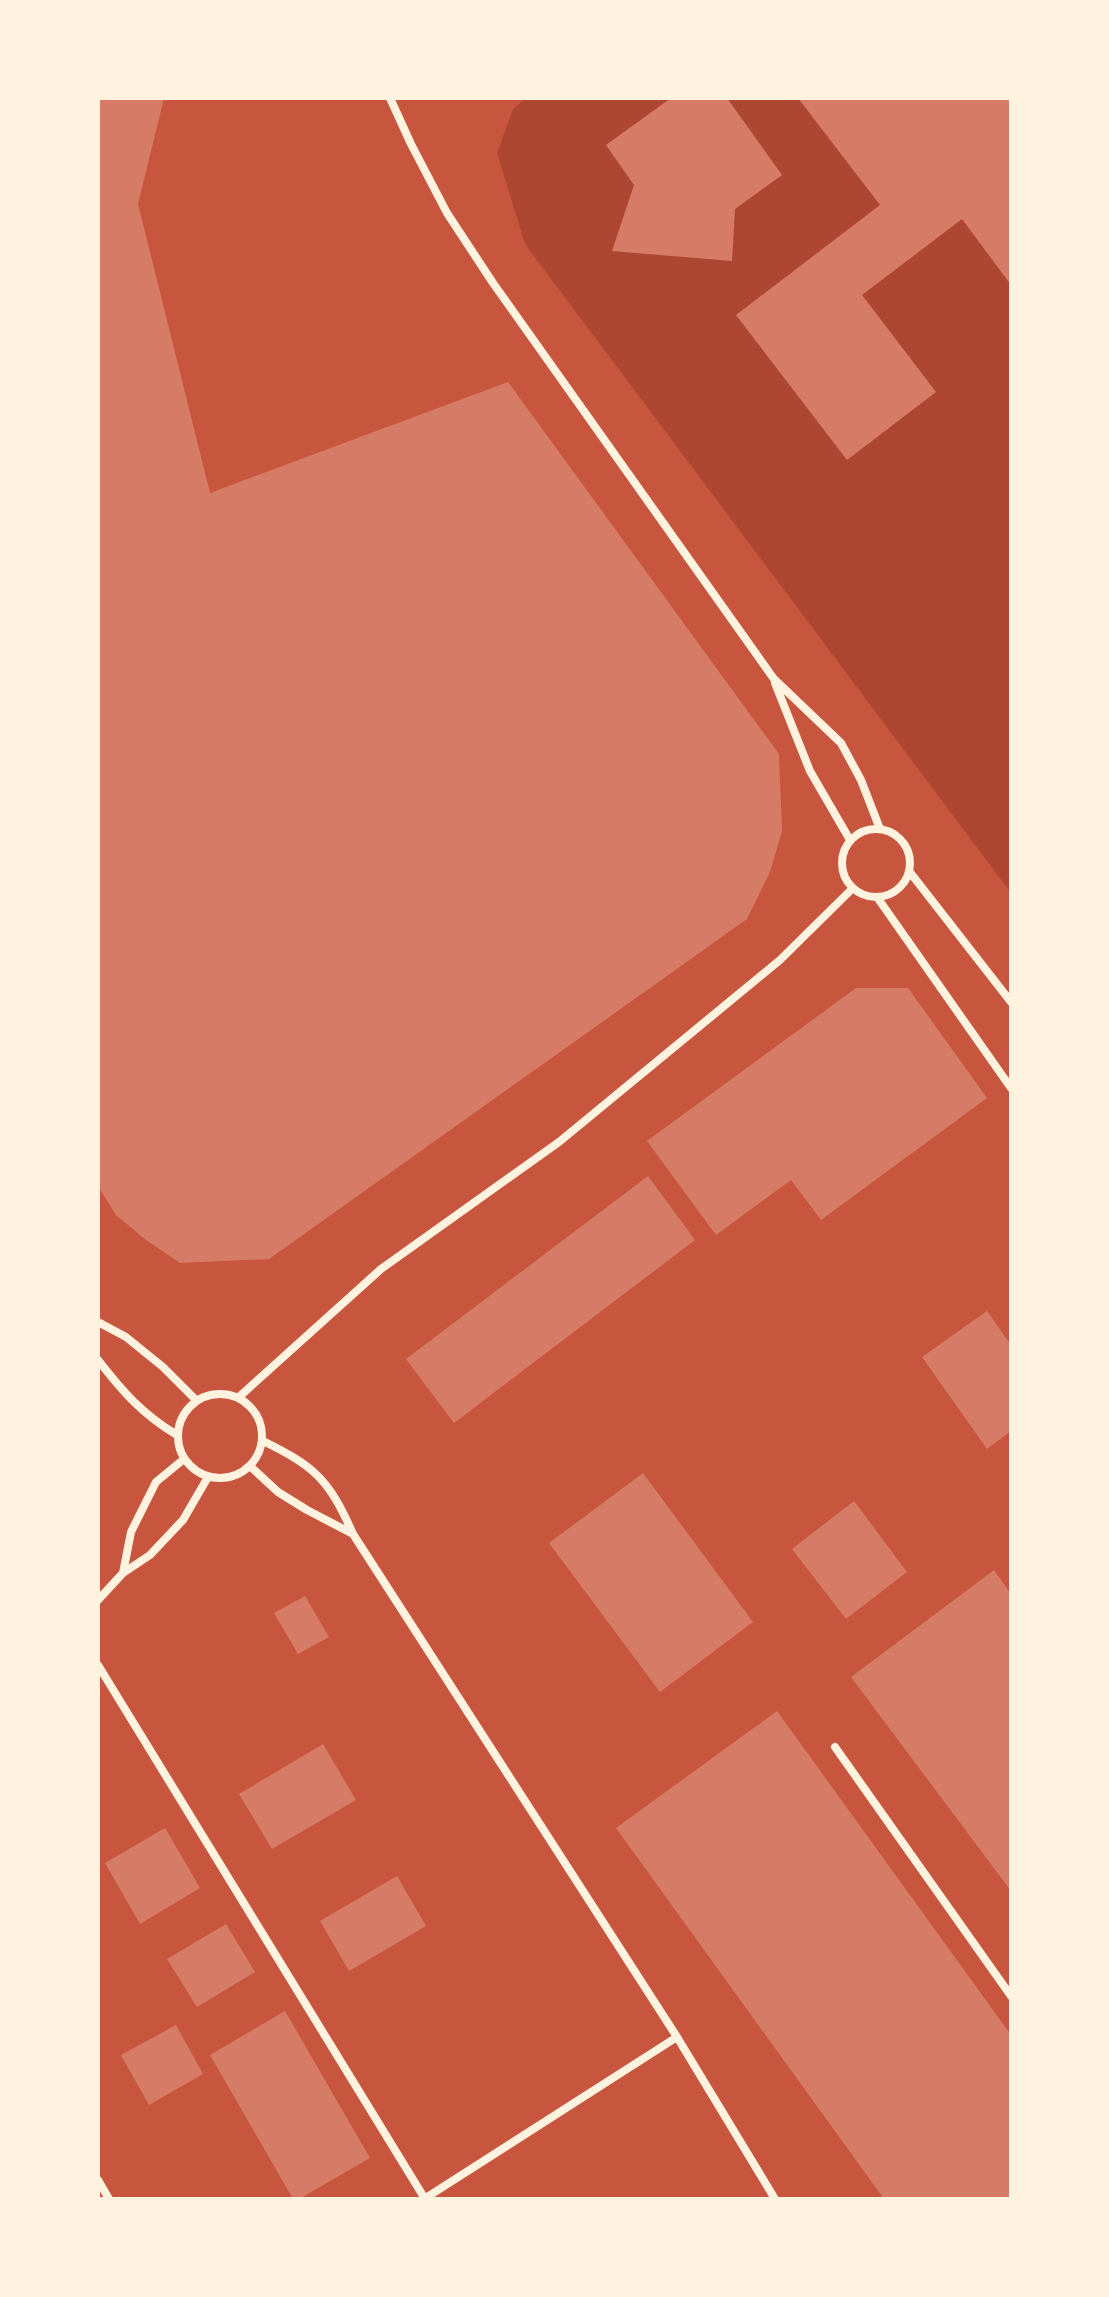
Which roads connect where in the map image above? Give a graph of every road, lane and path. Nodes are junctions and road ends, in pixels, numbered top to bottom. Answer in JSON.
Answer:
{"nodes":[{"id":1,"x":390,"y":98,"type":"edge"},
{"id":2,"x":774,"y":679,"type":"junction"},
{"id":3,"x":880,"y":829,"type":"junction"},
{"id":4,"x":850,"y":840,"type":"junction"},
{"id":5,"x":909,"y":871,"type":"junction"},
{"id":6,"x":853,"y":888,"type":"junction"},
{"id":7,"x":877,"y":897,"type":"junction"},
{"id":8,"x":1011,"y":1002,"type":"edge"},
{"id":9,"x":1011,"y":1088,"type":"edge"},
{"id":10,"x":98,"y":1322,"type":"edge"},
{"id":11,"x":98,"y":1360,"type":"edge"},
{"id":12,"x":239,"y":1397,"type":"junction"},
{"id":13,"x":196,"y":1400,"type":"junction"},
{"id":14,"x":177,"y":1435,"type":"junction"},
{"id":15,"x":263,"y":1441,"type":"junction"},
{"id":16,"x":184,"y":1459,"type":"junction"},
{"id":17,"x":251,"y":1467,"type":"junction"},
{"id":18,"x":208,"y":1477,"type":"junction"},
{"id":19,"x":353,"y":1534,"type":"junction"},
{"id":20,"x":123,"y":1573,"type":"junction"},
{"id":21,"x":98,"y":1600,"type":"edge"},
{"id":22,"x":98,"y":1665,"type":"edge"},
{"id":23,"x":835,"y":1747,"type":"dead end"},
{"id":24,"x":1011,"y":1996,"type":"edge"},
{"id":25,"x":677,"y":2037,"type":"junction"},
{"id":26,"x":98,"y":2180,"type":"edge"},
{"id":27,"x":109,"y":2199,"type":"edge"},
{"id":28,"x":425,"y":2199,"type":"edge"},
{"id":29,"x":775,"y":2199,"type":"edge"}],
"edges":[{"from":1,"to":2,"type":"street"},
{"from":2,"to":3,"type":"street"},
{"from":2,"to":4,"type":"street"},
{"from":3,"to":4,"type":"street"},
{"from":3,"to":5,"type":"street"},
{"from":4,"to":6,"type":"street"},
{"from":5,"to":7,"type":"street"},
{"from":5,"to":8,"type":"street"},
{"from":6,"to":7,"type":"street"},
{"from":6,"to":12,"type":"street"},
{"from":7,"to":9,"type":"street"},
{"from":10,"to":13,"type":"street"},
{"from":11,"to":14,"type":"street"},
{"from":12,"to":13,"type":"street"},
{"from":12,"to":15,"type":"street"},
{"from":13,"to":14,"type":"street"},
{"from":14,"to":16,"type":"street"},
{"from":15,"to":17,"type":"street"},
{"from":15,"to":19,"type":"street"},
{"from":16,"to":18,"type":"street"},
{"from":16,"to":20,"type":"street"},
{"from":17,"to":18,"type":"street"},
{"from":17,"to":19,"type":"street"},
{"from":18,"to":20,"type":"street"},
{"from":19,"to":25,"type":"street"},
{"from":20,"to":21,"type":"street"},
{"from":22,"to":28,"type":"street"},
{"from":23,"to":24,"type":"street"},
{"from":25,"to":28,"type":"street"},
{"from":25,"to":29,"type":"street"},
{"from":26,"to":27,"type":"street"}]}
